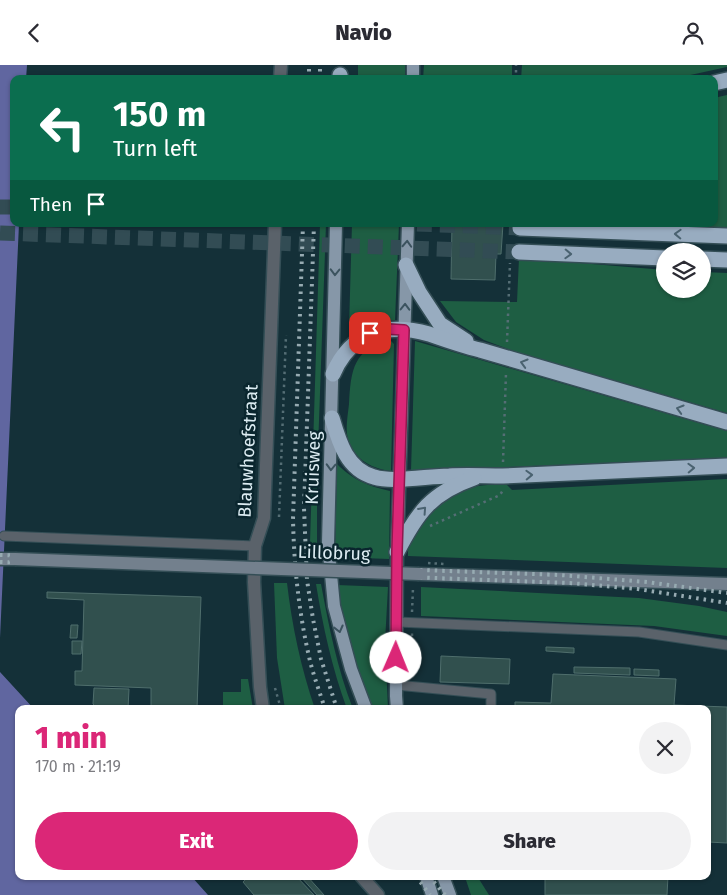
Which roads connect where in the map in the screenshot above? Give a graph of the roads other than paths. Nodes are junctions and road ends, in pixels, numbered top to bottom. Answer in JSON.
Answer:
{"nodes":[{"id":1,"x":275,"y":227,"type":"edge"},
{"id":2,"x":336,"y":227,"type":"edge"},
{"id":3,"x":408,"y":227,"type":"edge"},
{"id":4,"x":520,"y":228,"type":"dead end"},
{"id":5,"x":727,"y":236,"type":"edge"},
{"id":6,"x":519,"y":253,"type":"tunnel mouth"},
{"id":7,"x":656,"y":258,"type":"edge"},
{"id":8,"x":711,"y":259,"type":"edge"},
{"id":9,"x":727,"y":260,"type":"edge"},
{"id":10,"x":406,"y":265,"type":"junction"},
{"id":11,"x":404,"y":330,"type":"junction"},
{"id":12,"x":480,"y":350,"type":"junction"},
{"id":13,"x":333,"y":374,"type":"junction"},
{"id":14,"x":332,"y":419,"type":"junction"},
{"id":15,"x":727,"y":422,"type":"edge"},
{"id":16,"x":727,"y":466,"type":"edge"},
{"id":17,"x":480,"y":476,"type":"junction"},
{"id":18,"x":400,"y":479,"type":"junction"},
{"id":19,"x":4,"y":536,"type":"dead end"},
{"id":20,"x":255,"y":547,"type":"junction"},
{"id":21,"x":397,"y":551,"type":"junction"},
{"id":22,"x":0,"y":559,"type":"edge"},
{"id":23,"x":727,"y":584,"type":"edge"},
{"id":24,"x":397,"y":622,"type":"junction"},
{"id":25,"x":727,"y":645,"type":"edge"},
{"id":26,"x":396,"y":685,"type":"junction"},
{"id":27,"x":262,"y":705,"type":"edge"},
{"id":28,"x":364,"y":705,"type":"edge"},
{"id":29,"x":397,"y":705,"type":"edge"},
{"id":30,"x":491,"y":705,"type":"edge"},
{"id":31,"x":365,"y":880,"type":"edge"},
{"id":32,"x":427,"y":880,"type":"edge"},
{"id":33,"x":444,"y":880,"type":"edge"},
{"id":34,"x":378,"y":895,"type":"edge"},
{"id":35,"x":432,"y":895,"type":"edge"},
{"id":36,"x":450,"y":895,"type":"edge"}],
"edges":[{"from":1,"to":20,"type":"street","name":"Blauwhoefstraat"},
{"from":2,"to":13,"type":"main road","name":"Kruisweg","one_way":true},
{"from":10,"to":3,"type":"main road","one_way":true},
{"from":5,"to":4,"type":"highway","one_way":true},
{"from":6,"to":7,"type":"highway","one_way":true},
{"from":8,"to":9,"type":"highway"},
{"from":11,"to":10,"type":"main road","one_way":true},
{"from":10,"to":12,"type":"highway"},
{"from":11,"to":12,"type":"highway"},
{"from":11,"to":13,"type":"highway"},
{"from":11,"to":18,"type":"main road"},
{"from":15,"to":12,"type":"highway","one_way":true},
{"from":13,"to":14,"type":"main road","name":"Kruisweg"},
{"from":14,"to":18,"type":"highway"},
{"from":14,"to":28,"type":"main road","name":"Kruisweg","one_way":true},
{"from":17,"to":16,"type":"highway","one_way":true},
{"from":17,"to":18,"type":"highway"},
{"from":21,"to":17,"type":"highway","one_way":true},
{"from":18,"to":21,"type":"main road"},
{"from":19,"to":20,"type":"lane"},
{"from":20,"to":27,"type":"street","name":"Blauwhoefstraat"},
{"from":21,"to":24,"type":"main road"},
{"from":22,"to":23,"type":"street","name":"Lillobrug","bridge":true},
{"from":24,"to":25,"type":"lane"},
{"from":24,"to":26,"type":"main road"},
{"from":26,"to":29,"type":"main road"},
{"from":26,"to":30,"type":"lane"},
{"from":31,"to":34,"type":"street"},
{"from":32,"to":35,"type":"main road"},
{"from":33,"to":36,"type":"main road"}]}
